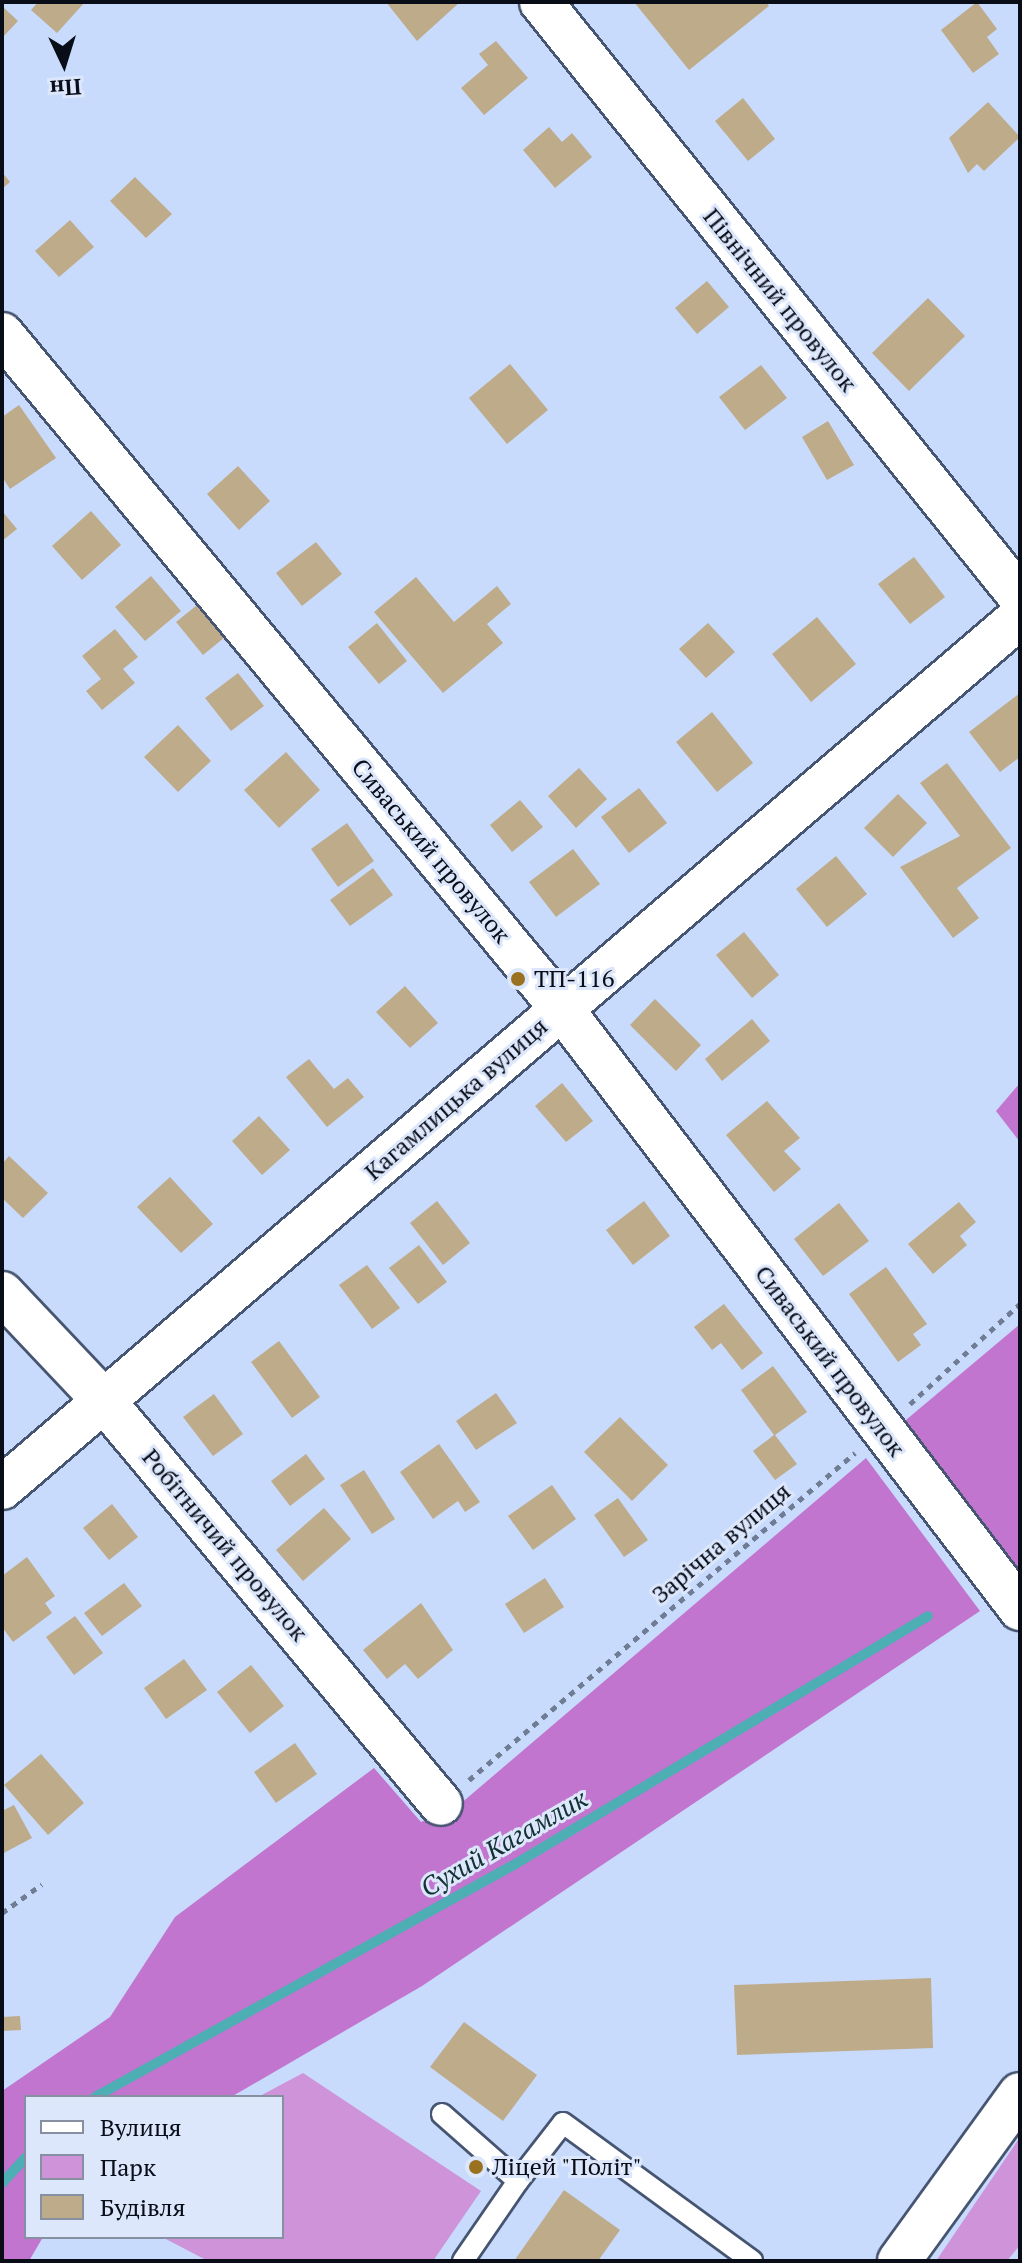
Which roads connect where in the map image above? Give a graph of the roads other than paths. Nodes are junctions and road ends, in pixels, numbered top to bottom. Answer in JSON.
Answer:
{"nodes":[{"id":1,"x":541,"y":2,"type":"edge"},
{"id":2,"x":2,"y":334,"type":"edge"},
{"id":3,"x":1020,"y":597,"type":"edge"},
{"id":4,"x":1020,"y":617,"type":"edge"},
{"id":5,"x":562,"y":1009,"type":"junction"},
{"id":6,"x":2,"y":1293,"type":"edge"},
{"id":7,"x":104,"y":1401,"type":"junction"},
{"id":8,"x":2,"y":1488,"type":"edge"},
{"id":9,"x":1020,"y":1609,"type":"edge"},
{"id":10,"x":441,"y":1804,"type":"road end"},
{"id":11,"x":1020,"y":2094,"type":"edge"},
{"id":12,"x":442,"y":2114,"type":"dead end"},
{"id":13,"x":518,"y":2181,"type":"junction"},
{"id":14,"x":463,"y":2261,"type":"edge"},
{"id":15,"x":752,"y":2261,"type":"edge"},
{"id":16,"x":899,"y":2261,"type":"edge"}],
"edges":[{"from":1,"to":3,"type":"street","name":"Північний провулок"},
{"from":2,"to":5,"type":"street","name":"Сиваський провулок"},
{"from":4,"to":5,"type":"street","name":"Кагамлицька вулиця"},
{"from":5,"to":7,"type":"street","name":"Кагамлицька вулиця"},
{"from":5,"to":9,"type":"street","name":"Сиваський провулок"},
{"from":6,"to":7,"type":"street","name":"Робітничий провулок"},
{"from":7,"to":8,"type":"street","name":"Кагамлицька вулиця"},
{"from":7,"to":10,"type":"street","name":"Робітничий провулок"},
{"from":11,"to":16,"type":"street"},
{"from":12,"to":13,"type":"lane"},
{"from":13,"to":14,"type":"lane"},
{"from":13,"to":15,"type":"lane"}]}
